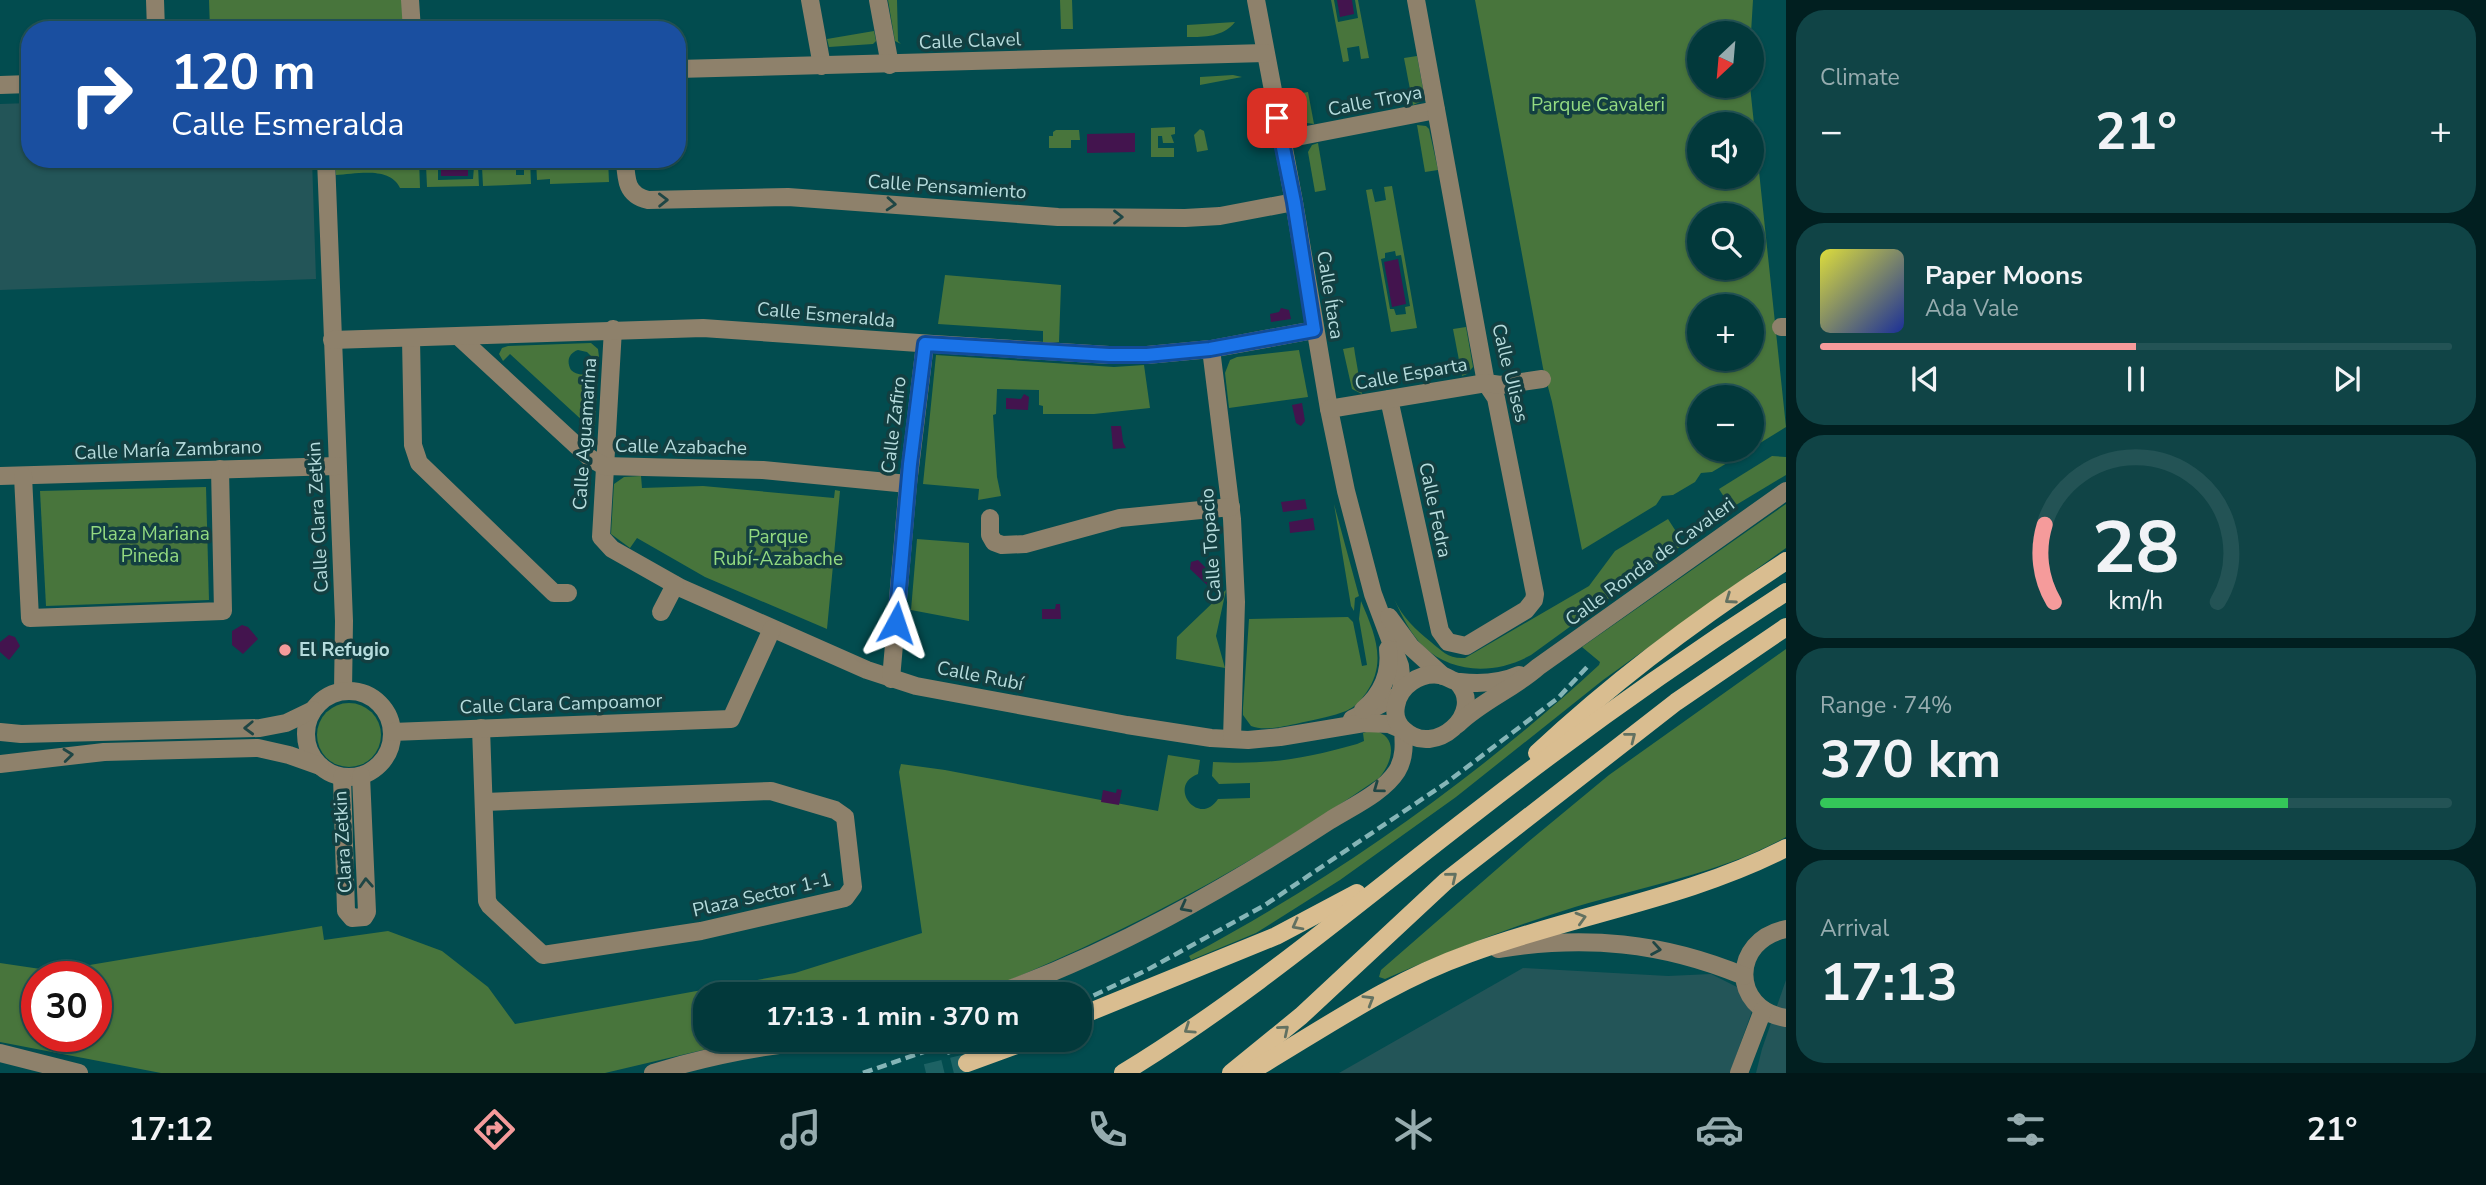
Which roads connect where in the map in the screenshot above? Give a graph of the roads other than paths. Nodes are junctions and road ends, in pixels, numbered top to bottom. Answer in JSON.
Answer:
{"nodes":[{"id":1,"x":155,"y":0,"type":"edge"},
{"id":2,"x":410,"y":0,"type":"edge"},
{"id":3,"x":810,"y":0,"type":"edge"},
{"id":4,"x":878,"y":0,"type":"edge"},
{"id":5,"x":1255,"y":0,"type":"edge"},
{"id":6,"x":1416,"y":0,"type":"edge"},
{"id":7,"x":156,"y":21,"type":"edge"},
{"id":8,"x":411,"y":21,"type":"edge"},
{"id":9,"x":1265,"y":52,"type":"junction"},
{"id":10,"x":890,"y":65,"type":"junction"},
{"id":11,"x":822,"y":66,"type":"junction"},
{"id":12,"x":686,"y":69,"type":"edge"},
{"id":13,"x":21,"y":84,"type":"edge"},
{"id":14,"x":0,"y":85,"type":"edge"},
{"id":15,"x":1436,"y":110,"type":"junction"},
{"id":16,"x":1281,"y":140,"type":"junction"},
{"id":17,"x":326,"y":168,"type":"edge"},
{"id":18,"x":626,"y":168,"type":"edge"},
{"id":19,"x":1294,"y":202,"type":"junction"},
{"id":20,"x":613,"y":329,"type":"junction"},
{"id":21,"x":1314,"y":330,"type":"junction"},
{"id":22,"x":459,"y":337,"type":"junction"},
{"id":23,"x":411,"y":339,"type":"junction"},
{"id":24,"x":332,"y":340,"type":"junction"},
{"id":25,"x":925,"y":344,"type":"junction"},
{"id":26,"x":1210,"y":349,"type":"junction"},
{"id":27,"x":1542,"y":379,"type":"dead end"},
{"id":28,"x":1486,"y":383,"type":"junction"},
{"id":29,"x":1389,"y":399,"type":"junction"},
{"id":30,"x":1329,"y":409,"type":"junction"},
{"id":31,"x":337,"y":466,"type":"junction"},
{"id":32,"x":604,"y":466,"type":"junction"},
{"id":33,"x":220,"y":469,"type":"junction"},
{"id":34,"x":0,"y":476,"type":"edge"},
{"id":35,"x":23,"y":476,"type":"junction"},
{"id":36,"x":908,"y":484,"type":"junction"},
{"id":37,"x":1786,"y":491,"type":"edge"},
{"id":38,"x":1231,"y":507,"type":"junction"},
{"id":39,"x":990,"y":518,"type":"dead end"},
{"id":40,"x":604,"y":541,"type":"joint"},
{"id":41,"x":1786,"y":561,"type":"edge"},
{"id":42,"x":675,"y":585,"type":"junction"},
{"id":43,"x":1786,"y":592,"type":"edge"},
{"id":44,"x":568,"y":593,"type":"dead end"},
{"id":45,"x":1373,"y":594,"type":"junction"},
{"id":46,"x":661,"y":612,"type":"dead end"},
{"id":47,"x":1786,"y":627,"type":"edge"},
{"id":48,"x":772,"y":629,"type":"junction"},
{"id":49,"x":1386,"y":631,"type":"junction"},
{"id":50,"x":1440,"y":631,"type":"joint"},
{"id":51,"x":1538,"y":667,"type":"junction"},
{"id":52,"x":891,"y":679,"type":"junction"},
{"id":53,"x":1450,"y":679,"type":"junction"},
{"id":54,"x":343,"y":691,"type":"junction"},
{"id":55,"x":1399,"y":695,"type":"junction"},
{"id":56,"x":313,"y":710,"type":"junction"},
{"id":57,"x":1344,"y":723,"type":"junction"},
{"id":58,"x":1458,"y":724,"type":"junction"},
{"id":59,"x":481,"y":728,"type":"junction"},
{"id":60,"x":1403,"y":730,"type":"junction"},
{"id":61,"x":0,"y":732,"type":"edge"},
{"id":62,"x":392,"y":732,"type":"junction"},
{"id":63,"x":1232,"y":739,"type":"junction"},
{"id":64,"x":0,"y":764,"type":"edge"},
{"id":65,"x":320,"y":766,"type":"junction"},
{"id":66,"x":361,"y":776,"type":"junction"},
{"id":67,"x":342,"y":777,"type":"junction"},
{"id":68,"x":485,"y":802,"type":"junction"},
{"id":69,"x":1476,"y":812,"type":"junction"},
{"id":70,"x":1786,"y":848,"type":"edge"},
{"id":71,"x":1401,"y":871,"type":"junction"},
{"id":72,"x":1786,"y":929,"type":"edge"},
{"id":73,"x":1467,"y":954,"type":"junction"},
{"id":74,"x":1744,"y":976,"type":"junction"},
{"id":75,"x":1024,"y":982,"type":"edge"},
{"id":76,"x":1763,"y":1010,"type":"junction"},
{"id":77,"x":1092,"y":1011,"type":"edge"},
{"id":78,"x":1786,"y":1018,"type":"edge"},
{"id":79,"x":737,"y":1052,"type":"edge"},
{"id":80,"x":997,"y":1052,"type":"edge"},
{"id":81,"x":0,"y":1053,"type":"edge"},
{"id":82,"x":0,"y":1060,"type":"edge"},
{"id":83,"x":967,"y":1063,"type":"tunnel mouth"},
{"id":84,"x":61,"y":1073,"type":"edge"},
{"id":85,"x":79,"y":1073,"type":"edge"},
{"id":86,"x":653,"y":1073,"type":"edge"},
{"id":87,"x":1123,"y":1073,"type":"edge"},
{"id":88,"x":1231,"y":1073,"type":"edge"},
{"id":89,"x":1248,"y":1073,"type":"edge"},
{"id":90,"x":1739,"y":1073,"type":"edge"}],
"edges":[{"from":1,"to":7,"type":"street"},
{"from":2,"to":8,"type":"street"},
{"from":3,"to":11,"type":"street"},
{"from":4,"to":10,"type":"street"},
{"from":5,"to":9,"type":"street","name":"Calle Ítaca"},
{"from":6,"to":15,"type":"street","name":"Calle Ulises"},
{"from":9,"to":10,"type":"street","name":"Calle Clavel"},
{"from":9,"to":16,"type":"street","name":"Calle Ítaca"},
{"from":10,"to":11,"type":"street","name":"Calle Clavel"},
{"from":11,"to":12,"type":"street","name":"Calle Clavel"},
{"from":13,"to":14,"type":"street"},
{"from":15,"to":16,"type":"street","name":"Calle Troya"},
{"from":15,"to":28,"type":"street","name":"Calle Ulises"},
{"from":16,"to":19,"type":"street","name":"Calle Ítaca"},
{"from":17,"to":24,"type":"street","name":"Calle Clara Zetkin"},
{"from":18,"to":19,"type":"street","name":"Calle Pensamiento","one_way":true},
{"from":19,"to":21,"type":"street","name":"Calle Ítaca"},
{"from":20,"to":22,"type":"street","name":"Calle Esmeralda"},
{"from":20,"to":25,"type":"street","name":"Calle Esmeralda"},
{"from":20,"to":32,"type":"street","name":"Calle Aguamarina"},
{"from":21,"to":26,"type":"street","name":"Calle Esmeralda"},
{"from":21,"to":30,"type":"street","name":"Calle Ítaca"},
{"from":22,"to":23,"type":"street","name":"Calle Esmeralda"},
{"from":22,"to":32,"type":"street","name":"Calle Azabache"},
{"from":23,"to":24,"type":"street","name":"Calle Esmeralda"},
{"from":23,"to":44,"type":"street"},
{"from":24,"to":31,"type":"street","name":"Calle Clara Zetkin"},
{"from":25,"to":26,"type":"street","name":"Calle Esmeralda"},
{"from":25,"to":36,"type":"street","name":"Calle Zafiro"},
{"from":26,"to":38,"type":"street","name":"Calle Topacio"},
{"from":27,"to":28,"type":"street","name":"Calle Esparta"},
{"from":28,"to":29,"type":"street","name":"Calle Esparta"},
{"from":28,"to":50,"type":"street","name":"Calle Ulises"},
{"from":29,"to":30,"type":"street","name":"Calle Esparta"},
{"from":29,"to":50,"type":"street","name":"Calle Fedra"},
{"from":30,"to":45,"type":"street","name":"Calle Ítaca"},
{"from":31,"to":33,"type":"street","name":"Calle María Zambrano"},
{"from":31,"to":54,"type":"street","name":"Calle Clara Zetkin"},
{"from":32,"to":36,"type":"street","name":"Calle Azabache"},
{"from":32,"to":40,"type":"street","name":"Calle Aguamarina"},
{"from":33,"to":35,"type":"street","name":"Calle María Zambrano"},
{"from":33,"to":35,"type":"street"},
{"from":34,"to":35,"type":"street","name":"Calle María Zambrano"},
{"from":36,"to":52,"type":"street","name":"Calle Zafiro"},
{"from":37,"to":51,"type":"street","name":"Calle Ronda de Cavaleri"},
{"from":38,"to":39,"type":"street"},
{"from":38,"to":63,"type":"street","name":"Calle Topacio"},
{"from":40,"to":42,"type":"street","name":"Calle Rubí"},
{"from":41,"to":69,"type":"main road","one_way":true},
{"from":42,"to":46,"type":"street"},
{"from":42,"to":48,"type":"street","name":"Calle Rubí"},
{"from":43,"to":69,"type":"main road"},
{"from":45,"to":49,"type":"street","name":"Calle Ítaca"},
{"from":45,"to":53,"type":"street","name":"Calle Ítaca"},
{"from":88,"to":47,"type":"main road","one_way":true},
{"from":48,"to":52,"type":"street","name":"Calle Rubí"},
{"from":48,"to":59,"type":"street","name":"Calle Clara Campoamor"},
{"from":49,"to":55,"type":"street","name":"Calle Ítaca"},
{"from":49,"to":57,"type":"street"},
{"from":51,"to":53,"type":"street","name":"Calle Ronda de Cavaleri"},
{"from":51,"to":58,"type":"street","name":"Calle Ronda de Cavaleri"},
{"from":52,"to":63,"type":"street","name":"Calle Rubí"},
{"from":53,"to":55,"type":"street"},
{"from":53,"to":58,"type":"street"},
{"from":54,"to":56,"type":"street"},
{"from":54,"to":62,"type":"street"},
{"from":55,"to":57,"type":"street","name":"Calle Rubí"},
{"from":55,"to":60,"type":"street"},
{"from":56,"to":61,"type":"street","one_way":true},
{"from":56,"to":65,"type":"street"},
{"from":57,"to":60,"type":"street","name":"Calle Rubí"},
{"from":57,"to":63,"type":"street","name":"Calle Rubí"},
{"from":58,"to":60,"type":"street"},
{"from":59,"to":62,"type":"street","name":"Calle Clara Campoamor"},
{"from":59,"to":68,"type":"street","name":"Plaza Sector 1-1"},
{"from":60,"to":75,"type":"street","one_way":true},
{"from":62,"to":66,"type":"street"},
{"from":64,"to":65,"type":"street","one_way":true},
{"from":65,"to":67,"type":"street"},
{"from":66,"to":67,"type":"street"},
{"from":67,"to":66,"type":"street","name":"Clara Zetkin","one_way":true},
{"from":68,"to":68,"type":"street","name":"Plaza Sector 1-1"},
{"from":69,"to":71,"type":"main road"},
{"from":73,"to":70,"type":"main road","one_way":true},
{"from":71,"to":77,"type":"main road","one_way":true},
{"from":71,"to":87,"type":"main road","one_way":true},
{"from":72,"to":74,"type":"street"},
{"from":73,"to":74,"type":"street","one_way":true},
{"from":89,"to":73,"type":"main road","one_way":true},
{"from":74,"to":76,"type":"street"},
{"from":76,"to":78,"type":"street"},
{"from":76,"to":90,"type":"street"},
{"from":79,"to":86,"type":"street"},
{"from":80,"to":83,"type":"main road"},
{"from":81,"to":85,"type":"street"},
{"from":82,"to":84,"type":"street"}]}
